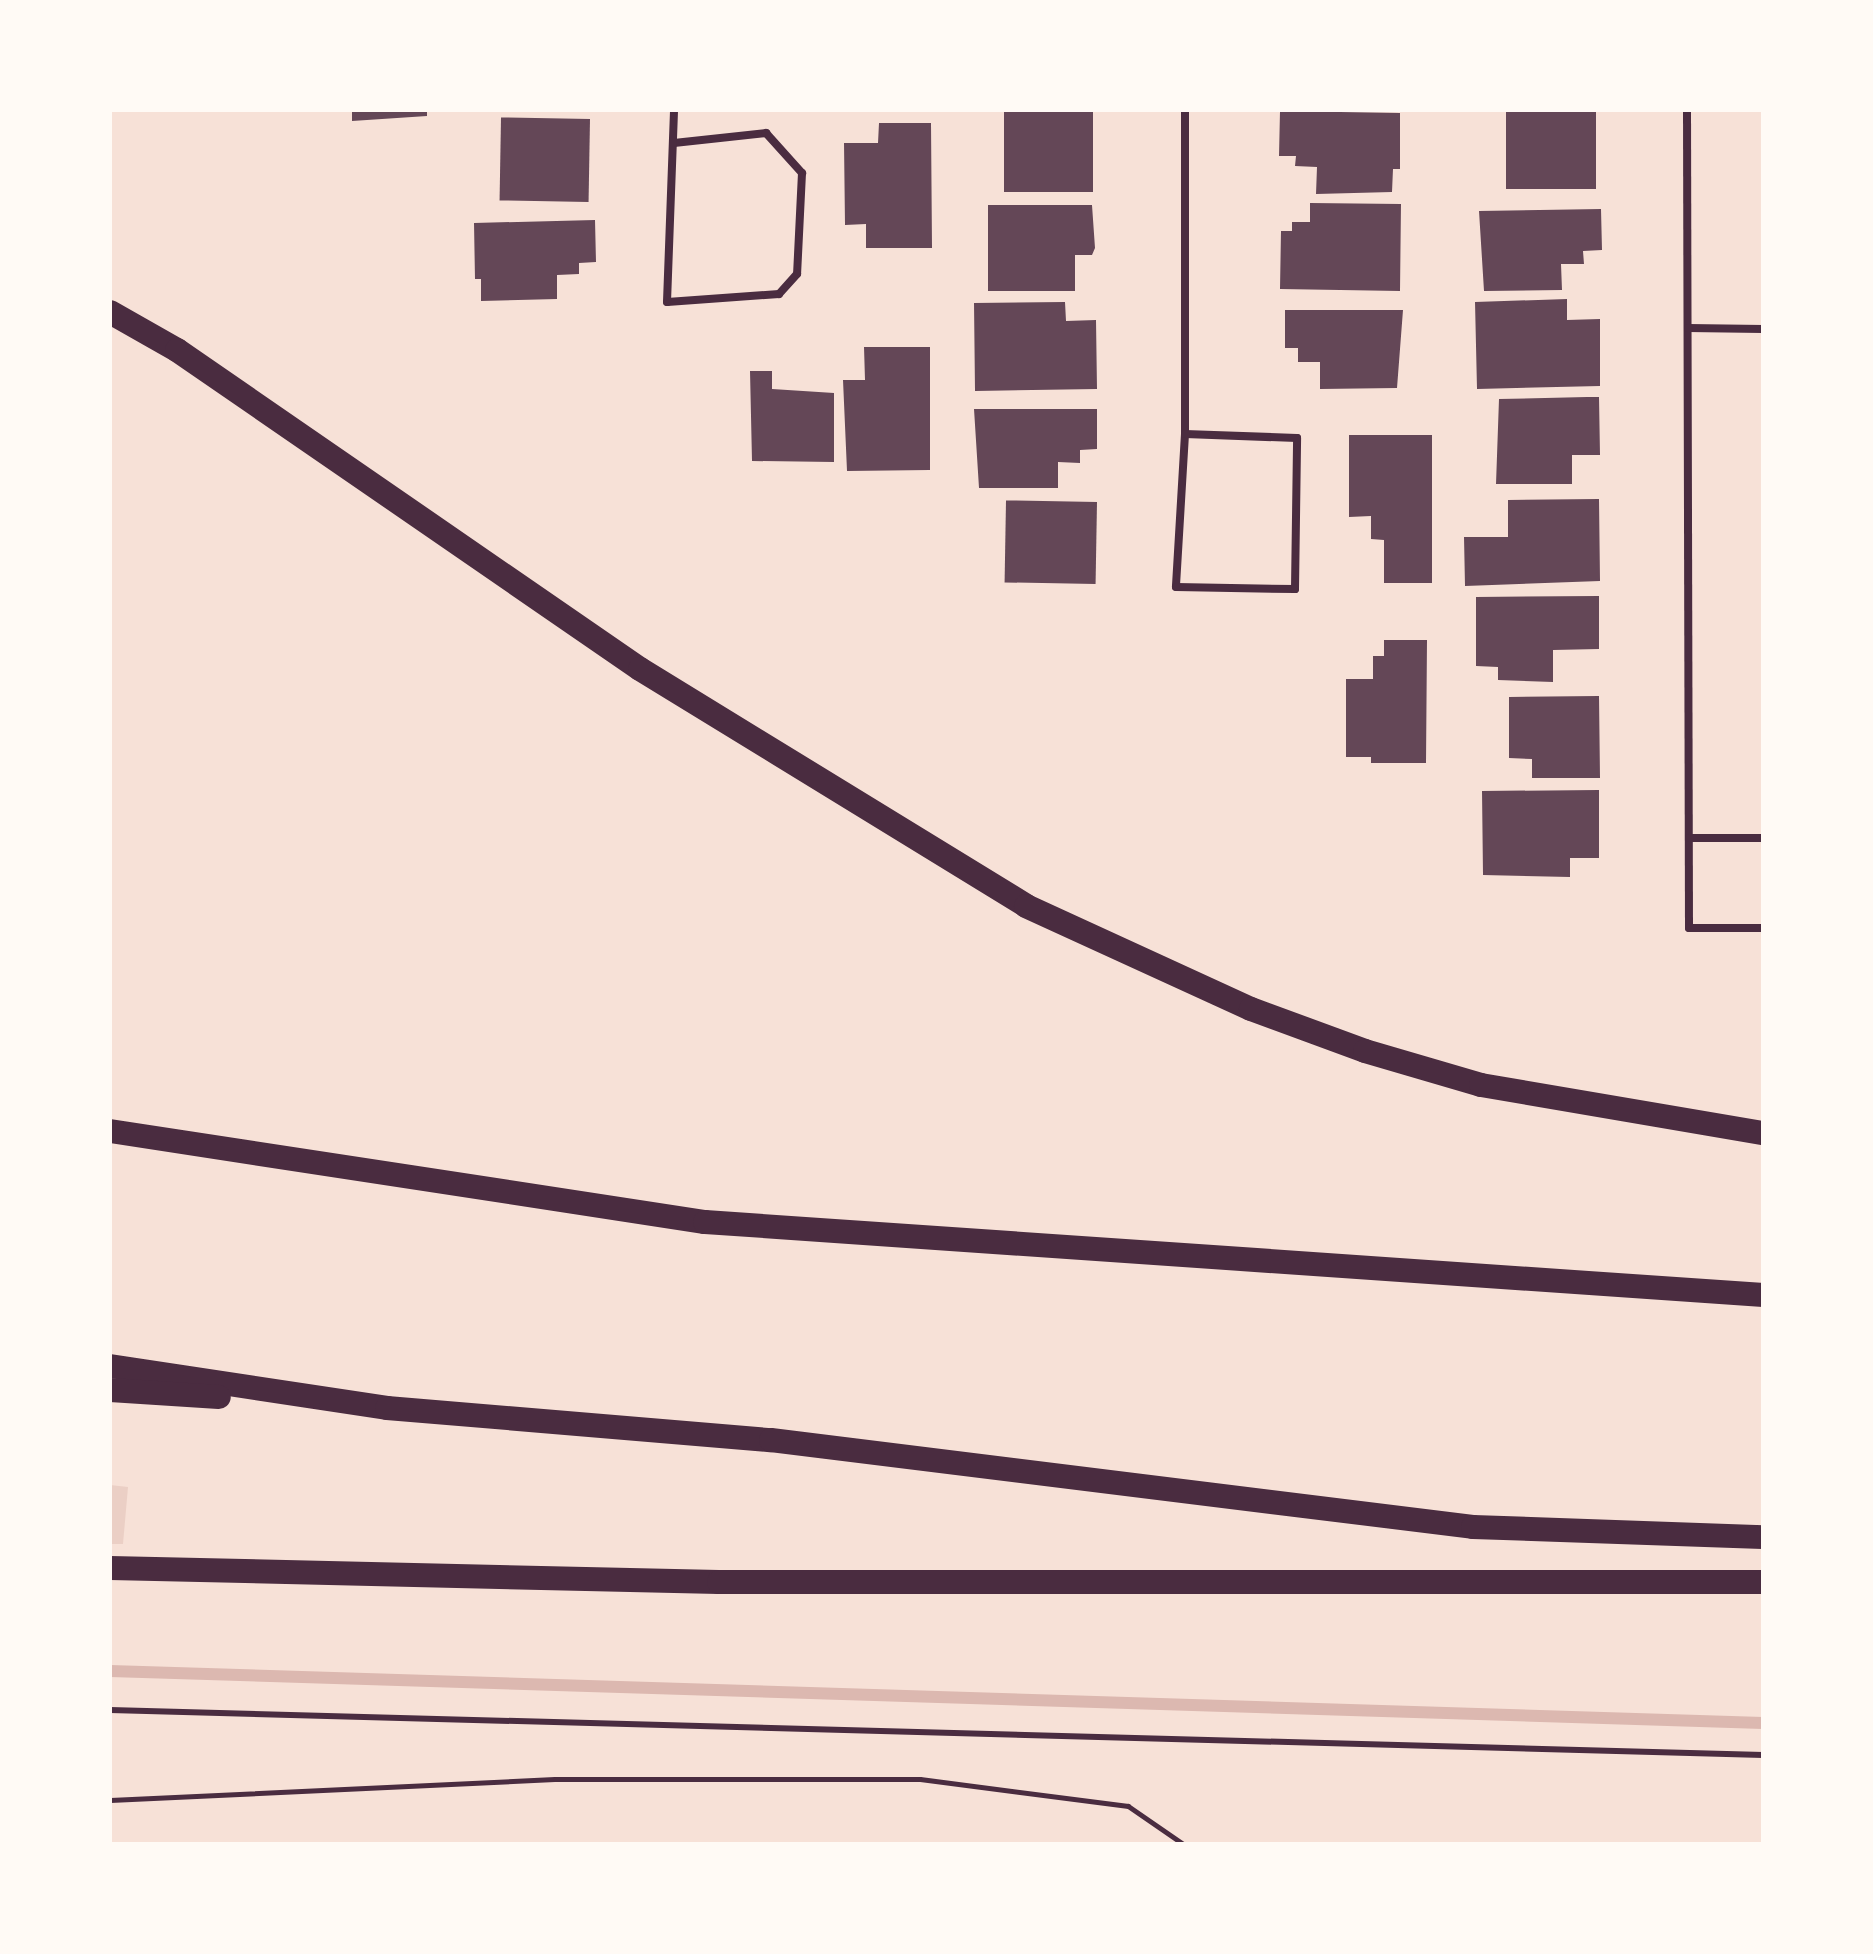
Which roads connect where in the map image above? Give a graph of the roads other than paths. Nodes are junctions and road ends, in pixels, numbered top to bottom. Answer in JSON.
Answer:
{"nodes":[{"id":1,"x":674,"y":110,"type":"edge"},
{"id":2,"x":1185,"y":110,"type":"edge"},
{"id":3,"x":1687,"y":110,"type":"edge"},
{"id":4,"x":674,"y":143,"type":"junction"},
{"id":5,"x":110,"y":312,"type":"edge"},
{"id":6,"x":1688,"y":328,"type":"junction"},
{"id":7,"x":1763,"y":329,"type":"edge"},
{"id":8,"x":1185,"y":434,"type":"junction"},
{"id":9,"x":1689,"y":838,"type":"junction"},
{"id":10,"x":1763,"y":838,"type":"edge"},
{"id":11,"x":1763,"y":928,"type":"edge"},
{"id":12,"x":110,"y":1131,"type":"edge"},
{"id":13,"x":1763,"y":1133,"type":"edge"},
{"id":14,"x":1763,"y":1295,"type":"edge"},
{"id":15,"x":110,"y":1366,"type":"edge"},
{"id":16,"x":110,"y":1390,"type":"edge"},
{"id":17,"x":387,"y":1408,"type":"junction"},
{"id":18,"x":1763,"y":1537,"type":"edge"},
{"id":19,"x":110,"y":1568,"type":"edge"},
{"id":20,"x":1763,"y":1582,"type":"edge"},
{"id":21,"x":110,"y":1710,"type":"edge"},
{"id":22,"x":1763,"y":1755,"type":"edge"}],
"edges":[{"from":1,"to":4,"type":"street"},
{"from":2,"to":8,"type":"street"},
{"from":3,"to":6,"type":"street"},
{"from":4,"to":4,"type":"street"},
{"from":5,"to":13,"type":"highway"},
{"from":6,"to":7,"type":"street"},
{"from":6,"to":9,"type":"street"},
{"from":8,"to":8,"type":"street"},
{"from":9,"to":10,"type":"street"},
{"from":9,"to":11,"type":"street"},
{"from":12,"to":14,"type":"highway"},
{"from":15,"to":17,"type":"highway"},
{"from":16,"to":17,"type":"highway"},
{"from":17,"to":18,"type":"highway"},
{"from":19,"to":20,"type":"highway"},
{"from":21,"to":22,"type":"lane"}]}
